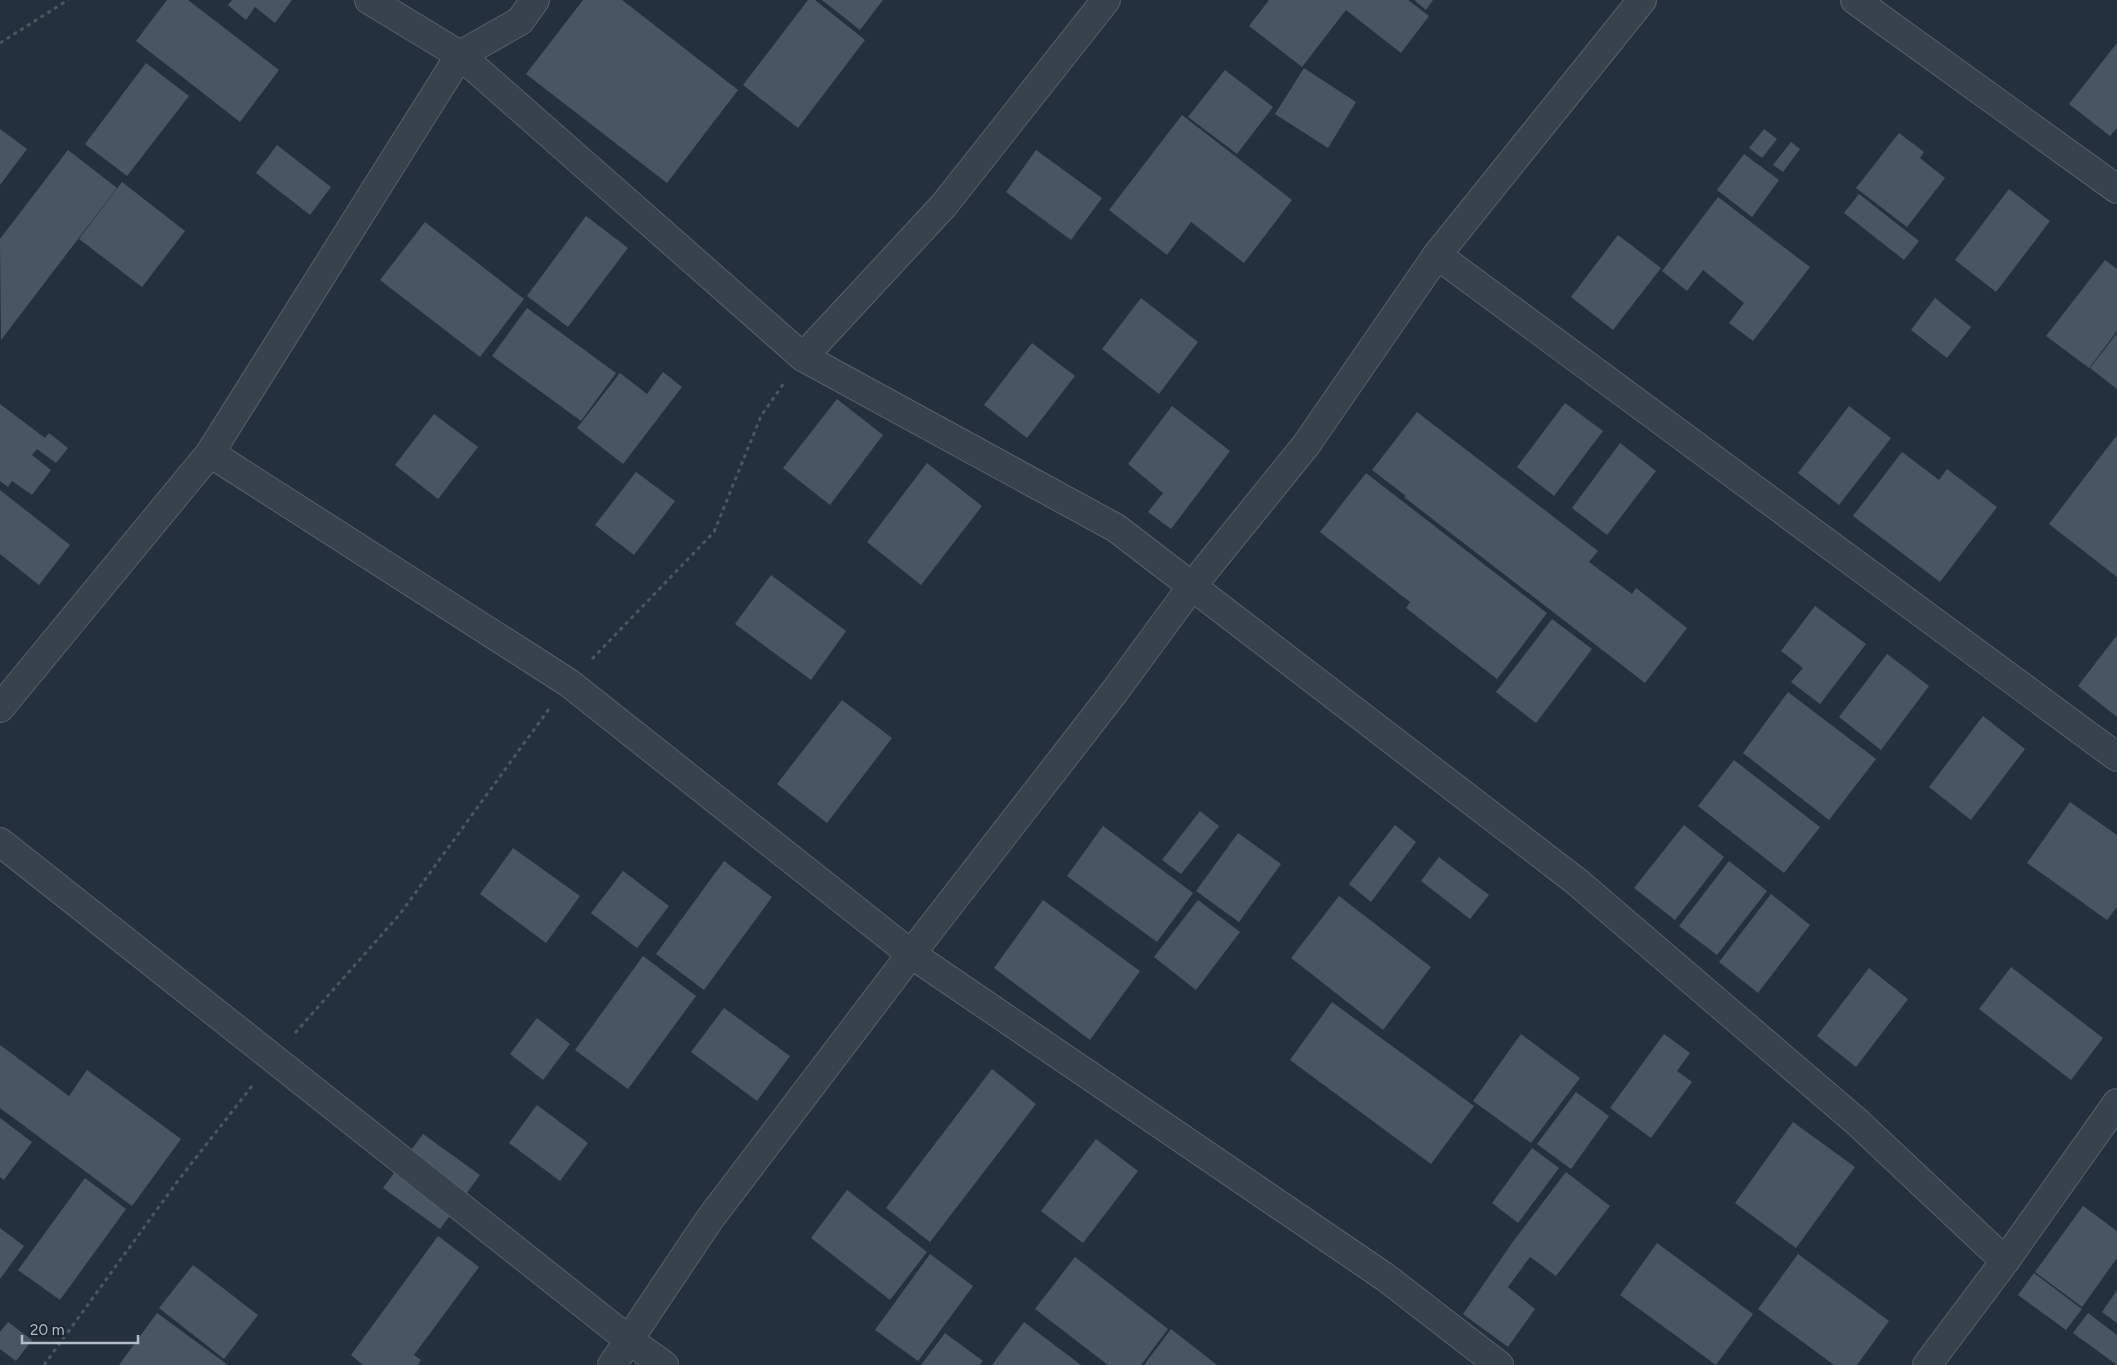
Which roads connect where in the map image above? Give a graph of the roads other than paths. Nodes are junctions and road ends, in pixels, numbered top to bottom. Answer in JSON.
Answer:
{"nodes":[{"id":1,"x":369,"y":0,"type":"edge"},
{"id":2,"x":535,"y":0,"type":"edge"},
{"id":3,"x":1106,"y":0,"type":"edge"},
{"id":4,"x":1642,"y":0,"type":"edge"},
{"id":5,"x":1855,"y":0,"type":"edge"},
{"id":6,"x":460,"y":55,"type":"junction"},
{"id":7,"x":2117,"y":189,"type":"edge"},
{"id":8,"x":1437,"y":255,"type":"junction"},
{"id":9,"x":803,"y":356,"type":"junction"},
{"id":10,"x":210,"y":454,"type":"junction"},
{"id":11,"x":1192,"y":586,"type":"junction"},
{"id":12,"x":0,"y":708,"type":"edge"},
{"id":13,"x":2117,"y":757,"type":"edge"},
{"id":14,"x":0,"y":842,"type":"edge"},
{"id":15,"x":911,"y":954,"type":"junction"},
{"id":16,"x":2117,"y":1103,"type":"edge"},
{"id":17,"x":2005,"y":1261,"type":"junction"},
{"id":18,"x":629,"y":1340,"type":"junction"},
{"id":19,"x":612,"y":1365,"type":"edge"},
{"id":20,"x":664,"y":1365,"type":"edge"},
{"id":21,"x":1499,"y":1365,"type":"edge"},
{"id":22,"x":1927,"y":1365,"type":"edge"}],
"edges":[{"from":1,"to":6,"type":"street"},
{"from":2,"to":6,"type":"street"},
{"from":3,"to":9,"type":"street"},
{"from":4,"to":8,"type":"street"},
{"from":5,"to":7,"type":"street"},
{"from":6,"to":9,"type":"street"},
{"from":6,"to":10,"type":"street"},
{"from":8,"to":11,"type":"street"},
{"from":8,"to":13,"type":"street"},
{"from":9,"to":11,"type":"street"},
{"from":10,"to":12,"type":"street"},
{"from":10,"to":15,"type":"street"},
{"from":11,"to":15,"type":"street"},
{"from":11,"to":17,"type":"street"},
{"from":14,"to":18,"type":"street"},
{"from":15,"to":18,"type":"street"},
{"from":15,"to":21,"type":"street"},
{"from":16,"to":17,"type":"street"},
{"from":17,"to":22,"type":"street"},
{"from":18,"to":19,"type":"street"},
{"from":18,"to":20,"type":"street"}]}
